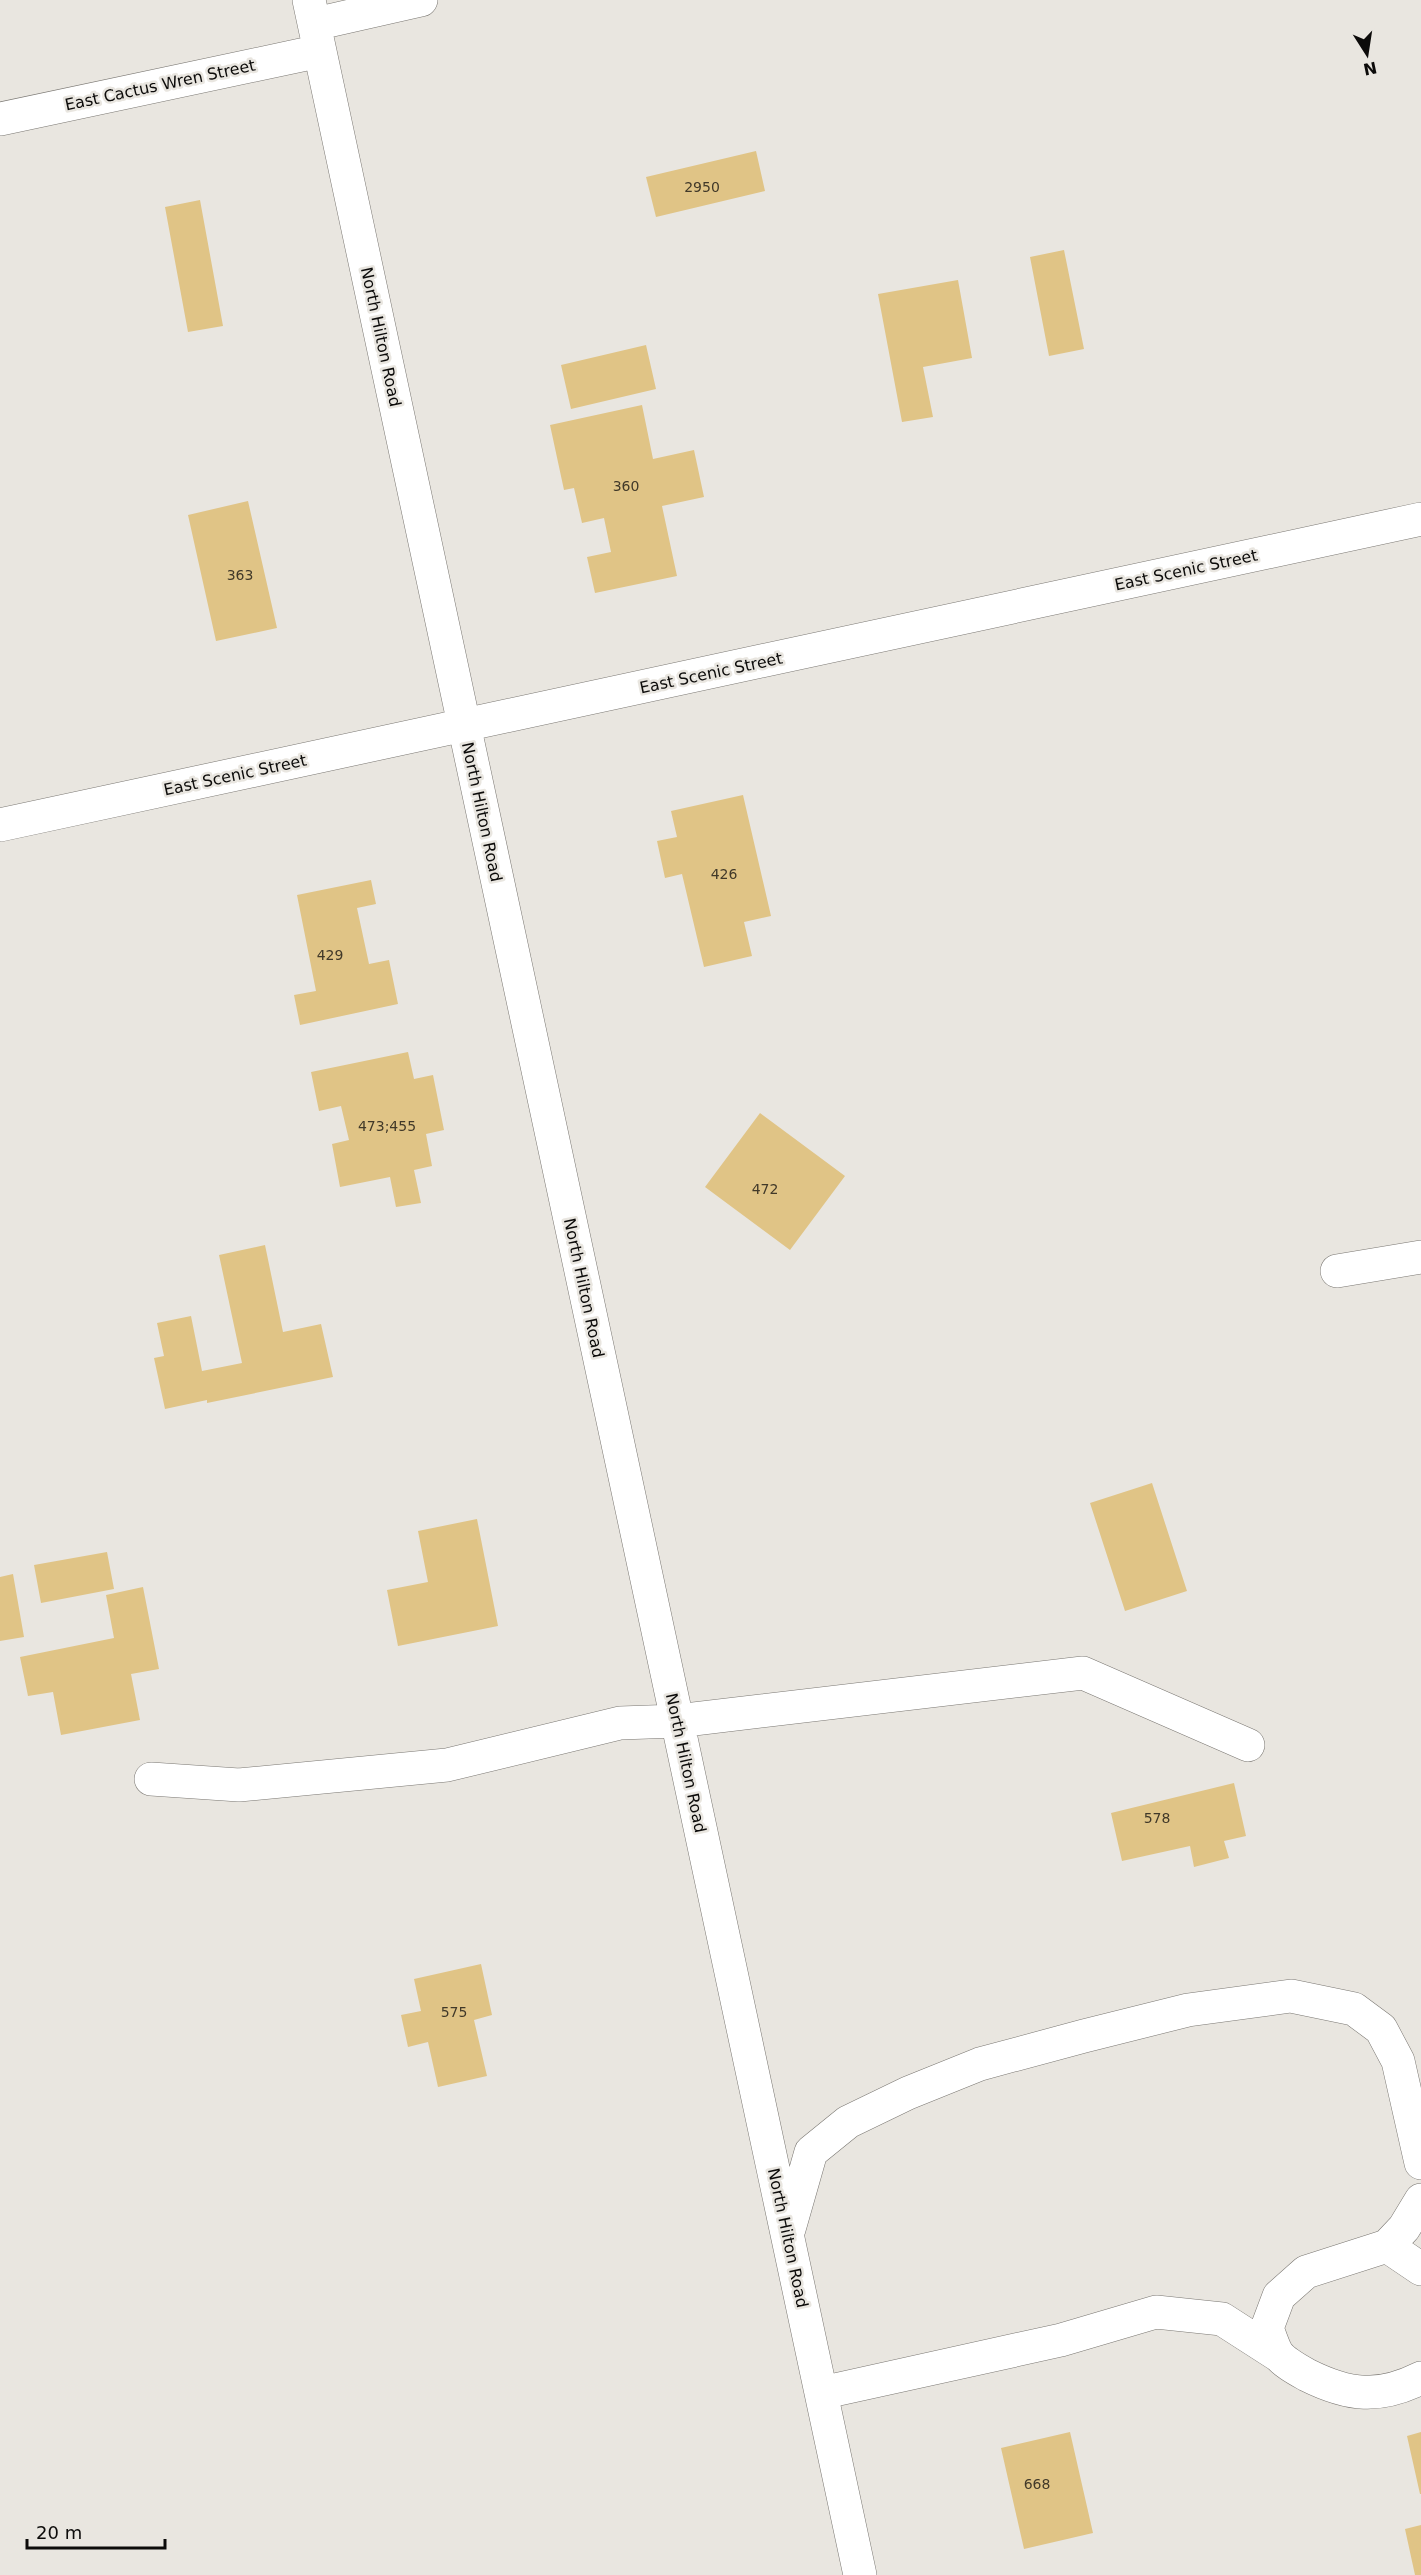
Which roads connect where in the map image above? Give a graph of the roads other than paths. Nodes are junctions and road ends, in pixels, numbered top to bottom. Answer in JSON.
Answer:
{"nodes":[{"id":1,"x":421,"y":0,"type":"edge"},
{"id":2,"x":315,"y":25,"type":"edge"},
{"id":3,"x":0,"y":118,"type":"edge"},
{"id":4,"x":1421,"y":519,"type":"edge"},
{"id":5,"x":464,"y":726,"type":"junction"},
{"id":6,"x":0,"y":825,"type":"edge"},
{"id":7,"x":1421,"y":1257,"type":"edge"},
{"id":8,"x":1337,"y":1271,"type":"dead end"},
{"id":9,"x":677,"y":1721,"type":"junction"},
{"id":10,"x":1248,"y":1745,"type":"dead end"},
{"id":11,"x":151,"y":1779,"type":"dead end"},
{"id":12,"x":1421,"y":2163,"type":"edge"},
{"id":13,"x":1421,"y":2200,"type":"edge"},
{"id":14,"x":787,"y":2233,"type":"junction"},
{"id":15,"x":1387,"y":2246,"type":"junction"},
{"id":16,"x":1421,"y":2269,"type":"edge"},
{"id":17,"x":1278,"y":2355,"type":"junction"},
{"id":18,"x":1421,"y":2378,"type":"edge"},
{"id":19,"x":821,"y":2393,"type":"junction"},
{"id":20,"x":860,"y":2575,"type":"edge"}],
"edges":[{"from":1,"to":2,"type":"street","name":"East Cactus Wren Street"},
{"from":2,"to":3,"type":"street","name":"East Cactus Wren Street"},
{"from":2,"to":5,"type":"street","name":"North Hilton Road"},
{"from":4,"to":5,"type":"street","name":"East Scenic Street"},
{"from":5,"to":6,"type":"street","name":"East Scenic Street"},
{"from":5,"to":9,"type":"street","name":"North Hilton Road"},
{"from":7,"to":8,"type":"street"},
{"from":9,"to":10,"type":"street"},
{"from":9,"to":11,"type":"street"},
{"from":9,"to":14,"type":"street","name":"North Hilton Road"},
{"from":12,"to":14,"type":"street"},
{"from":13,"to":15,"type":"street"},
{"from":14,"to":19,"type":"street","name":"North Hilton Road"},
{"from":15,"to":16,"type":"street"},
{"from":15,"to":17,"type":"street"},
{"from":17,"to":18,"type":"street"},
{"from":17,"to":19,"type":"street"},
{"from":19,"to":20,"type":"street","name":"North Hilton Road"}]}
